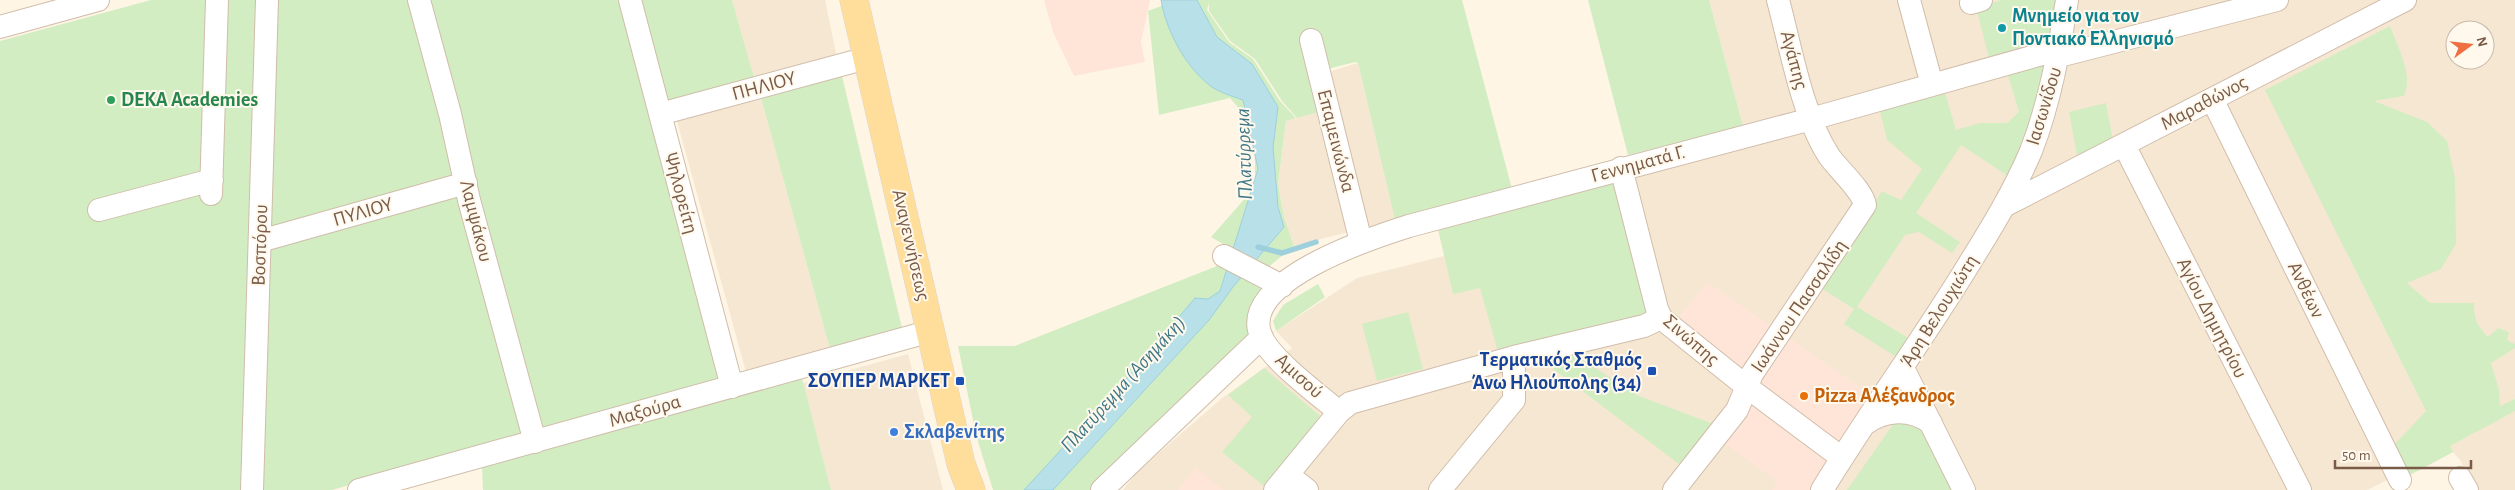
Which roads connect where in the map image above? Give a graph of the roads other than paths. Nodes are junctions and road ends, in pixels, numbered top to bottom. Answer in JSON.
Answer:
{"nodes":[{"id":1,"x":98,"y":0,"type":"edge"},
{"id":2,"x":217,"y":0,"type":"edge"},
{"id":3,"x":267,"y":0,"type":"edge"},
{"id":4,"x":419,"y":0,"type":"edge"},
{"id":5,"x":630,"y":0,"type":"edge"},
{"id":6,"x":854,"y":0,"type":"edge"},
{"id":7,"x":1778,"y":0,"type":"edge"},
{"id":8,"x":1909,"y":0,"type":"edge"},
{"id":9,"x":2067,"y":0,"type":"edge"},
{"id":10,"x":2277,"y":0,"type":"edge"},
{"id":11,"x":2392,"y":3,"type":"edge"},
{"id":12,"x":0,"y":27,"type":"edge"},
{"id":13,"x":1311,"y":40,"type":"dead end"},
{"id":14,"x":2059,"y":52,"type":"junction"},
{"id":15,"x":867,"y":58,"type":"junction"},
{"id":16,"x":1932,"y":85,"type":"junction"},
{"id":17,"x":2212,"y":99,"type":"junction"},
{"id":18,"x":660,"y":114,"type":"junction"},
{"id":19,"x":1811,"y":119,"type":"junction"},
{"id":20,"x":2124,"y":145,"type":"junction"},
{"id":21,"x":2030,"y":151,"type":"junction"},
{"id":22,"x":1621,"y":168,"type":"junction"},
{"id":23,"x":2060,"y":179,"type":"junction"},
{"id":24,"x":466,"y":183,"type":"junction"},
{"id":25,"x":2004,"y":206,"type":"junction"},
{"id":26,"x":98,"y":210,"type":"dead end"},
{"id":27,"x":260,"y":241,"type":"junction"},
{"id":28,"x":1361,"y":242,"type":"junction"},
{"id":29,"x":1224,"y":256,"type":"dead end"},
{"id":30,"x":1282,"y":286,"type":"junction"},
{"id":31,"x":1661,"y":318,"type":"junction"},
{"id":32,"x":931,"y":330,"type":"junction"},
{"id":33,"x":1262,"y":337,"type":"junction"},
{"id":34,"x":1514,"y":358,"type":"junction"},
{"id":35,"x":1903,"y":368,"type":"junction"},
{"id":36,"x":732,"y":387,"type":"junction"},
{"id":37,"x":1747,"y":387,"type":"junction"},
{"id":38,"x":1339,"y":412,"type":"junction"},
{"id":39,"x":1931,"y":423,"type":"junction"},
{"id":40,"x":1865,"y":424,"type":"junction"},
{"id":41,"x":534,"y":442,"type":"junction"},
{"id":42,"x":1842,"y":458,"type":"junction"},
{"id":43,"x":2400,"y":480,"type":"dead end"},
{"id":44,"x":1282,"y":483,"type":"edge"},
{"id":45,"x":1447,"y":487,"type":"edge"},
{"id":46,"x":252,"y":490,"type":"edge"},
{"id":47,"x":359,"y":490,"type":"edge"},
{"id":48,"x":971,"y":490,"type":"edge"},
{"id":49,"x":1102,"y":490,"type":"edge"},
{"id":50,"x":1307,"y":490,"type":"edge"},
{"id":51,"x":1674,"y":490,"type":"edge"},
{"id":52,"x":1822,"y":490,"type":"edge"},
{"id":53,"x":1964,"y":490,"type":"edge"},
{"id":54,"x":2300,"y":490,"type":"edge"}],
"edges":[{"from":1,"to":12,"type":"street"},
{"from":2,"to":26,"type":"street"},
{"from":3,"to":27,"type":"street","name":"Βοσπόρου"},
{"from":4,"to":24,"type":"street","name":"Λαμψάκου"},
{"from":5,"to":18,"type":"street","name":"Ψηλορείτη"},
{"from":6,"to":15,"type":"main road","name":"Αναγεννήσεως"},
{"from":7,"to":19,"type":"street","name":"Αγάπης"},
{"from":8,"to":16,"type":"street"},
{"from":9,"to":14,"type":"street","name":"Ιασωνίδου"},
{"from":10,"to":14,"type":"street","name":"Γεννηματά Γ."},
{"from":11,"to":17,"type":"street","name":"Μαραθώνος"},
{"from":13,"to":28,"type":"street","name":"Επαμεινώνδα"},
{"from":14,"to":16,"type":"street","name":"Γεννηματά Γ."},
{"from":14,"to":21,"type":"street","name":"Ιασωνίδου"},
{"from":15,"to":18,"type":"street","name":"ΠΗΛΙΟΥ"},
{"from":15,"to":32,"type":"main road","name":"Αναγεννήσεως"},
{"from":16,"to":19,"type":"street","name":"Γεννηματά Γ."},
{"from":17,"to":20,"type":"street","name":"Μαραθώνος"},
{"from":17,"to":43,"type":"street","name":"Ανθέων"},
{"from":18,"to":36,"type":"street","name":"Ψηλορείτη"},
{"from":19,"to":22,"type":"street","name":"Γεννηματά Γ."},
{"from":19,"to":37,"type":"street","name":"Ιωάννου Πασσαλίδη"},
{"from":20,"to":23,"type":"street","name":"Μαραθώνος"},
{"from":20,"to":54,"type":"street","name":"Αγίου Δημητρίου"},
{"from":21,"to":23,"type":"street"},
{"from":21,"to":25,"type":"street","name":"Ιασωνίδου"},
{"from":22,"to":28,"type":"street","name":"Γεννηματά Γ."},
{"from":22,"to":31,"type":"street","name":"Σινώπης"},
{"from":23,"to":25,"type":"street","name":"Μαραθώνος"},
{"from":24,"to":27,"type":"street","name":"ΠΥΛΙΟΥ"},
{"from":24,"to":41,"type":"street","name":"Λαμψάκου"},
{"from":25,"to":35,"type":"street","name":"Άρη Βελουχιώτη"},
{"from":27,"to":46,"type":"street","name":"Βοσπόρου"},
{"from":28,"to":30,"type":"street","name":"Γεννηματά Γ."},
{"from":29,"to":30,"type":"street"},
{"from":30,"to":33,"type":"street","name":"Γεννηματά Γ."},
{"from":31,"to":34,"type":"street"},
{"from":31,"to":37,"type":"street","name":"Σινώπης"},
{"from":32,"to":36,"type":"street","name":"Μαξούρα"},
{"from":32,"to":48,"type":"main road","name":"Αναγεννήσεως"},
{"from":33,"to":38,"type":"street","name":"Αμισού"},
{"from":33,"to":49,"type":"street"},
{"from":34,"to":38,"type":"street"},
{"from":34,"to":45,"type":"street"},
{"from":35,"to":39,"type":"street"},
{"from":35,"to":40,"type":"street","name":"Άρη Βελουχιώτη"},
{"from":36,"to":41,"type":"street","name":"Μαξούρα"},
{"from":37,"to":42,"type":"street","name":"Σινώπης"},
{"from":37,"to":51,"type":"street","name":"Ιωάννου Πασσαλίδη"},
{"from":38,"to":44,"type":"street"},
{"from":39,"to":40,"type":"street"},
{"from":39,"to":53,"type":"street"},
{"from":40,"to":42,"type":"street","name":"Άρη Βελουχιώτη"},
{"from":41,"to":47,"type":"street","name":"Μαξούρα"},
{"from":42,"to":52,"type":"street","name":"Άρη Βελουχιώτη"},
{"from":44,"to":50,"type":"street"}]}
